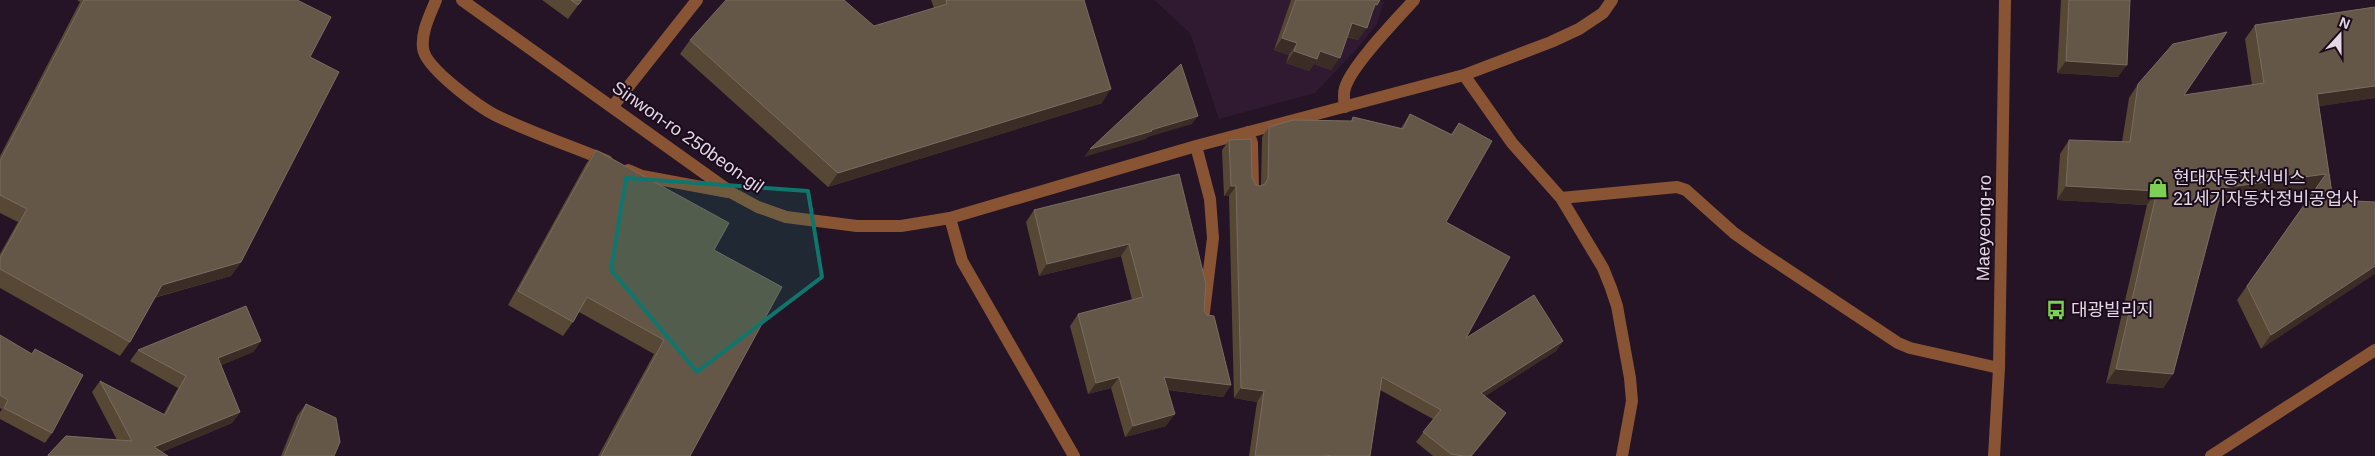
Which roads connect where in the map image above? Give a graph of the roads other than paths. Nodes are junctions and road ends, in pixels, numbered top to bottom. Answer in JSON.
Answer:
{"nodes":[{"id":1,"x":436,"y":0,"type":"edge"},
{"id":2,"x":462,"y":0,"type":"edge"},
{"id":3,"x":697,"y":0,"type":"edge"},
{"id":4,"x":1414,"y":0,"type":"edge"},
{"id":5,"x":1612,"y":0,"type":"edge"},
{"id":6,"x":2005,"y":0,"type":"edge"},
{"id":7,"x":1464,"y":75,"type":"junction"},
{"id":8,"x":613,"y":106,"type":"junction"},
{"id":9,"x":1344,"y":107,"type":"junction"},
{"id":10,"x":1248,"y":132,"type":"junction"},
{"id":11,"x":1196,"y":146,"type":"junction"},
{"id":12,"x":1252,"y":188,"type":"edge"},
{"id":13,"x":732,"y":193,"type":"junction"},
{"id":14,"x":1561,"y":198,"type":"junction"},
{"id":15,"x":950,"y":218,"type":"junction"},
{"id":16,"x":1203,"y":320,"type":"edge"},
{"id":17,"x":2375,"y":350,"type":"edge"},
{"id":18,"x":1999,"y":368,"type":"junction"},
{"id":19,"x":1074,"y":456,"type":"edge"},
{"id":20,"x":1622,"y":456,"type":"edge"},
{"id":21,"x":1994,"y":456,"type":"edge"},
{"id":22,"x":2212,"y":456,"type":"edge"}],
"edges":[{"from":1,"to":13,"type":"street"},
{"from":2,"to":8,"type":"street","name":"Sinwon-ro 250beon-gil"},
{"from":3,"to":8,"type":"street"},
{"from":4,"to":9,"type":"street"},
{"from":5,"to":7,"type":"street","name":"Sinwon-ro 250beon-gil"},
{"from":6,"to":18,"type":"street","name":"Maeyeong-ro"},
{"from":7,"to":9,"type":"street","name":"Sinwon-ro 250beon-gil"},
{"from":7,"to":14,"type":"street"},
{"from":8,"to":13,"type":"street","name":"Sinwon-ro 250beon-gil"},
{"from":9,"to":10,"type":"street","name":"Sinwon-ro 250beon-gil"},
{"from":10,"to":11,"type":"street","name":"Sinwon-ro 250beon-gil"},
{"from":10,"to":12,"type":"street"},
{"from":11,"to":15,"type":"street","name":"Sinwon-ro 250beon-gil"},
{"from":11,"to":16,"type":"street"},
{"from":13,"to":15,"type":"street","name":"Sinwon-ro 250beon-gil"},
{"from":14,"to":18,"type":"street"},
{"from":14,"to":20,"type":"street"},
{"from":15,"to":19,"type":"street"},
{"from":17,"to":22,"type":"street"},
{"from":18,"to":21,"type":"street","name":"Maeyeong-ro"}]}
